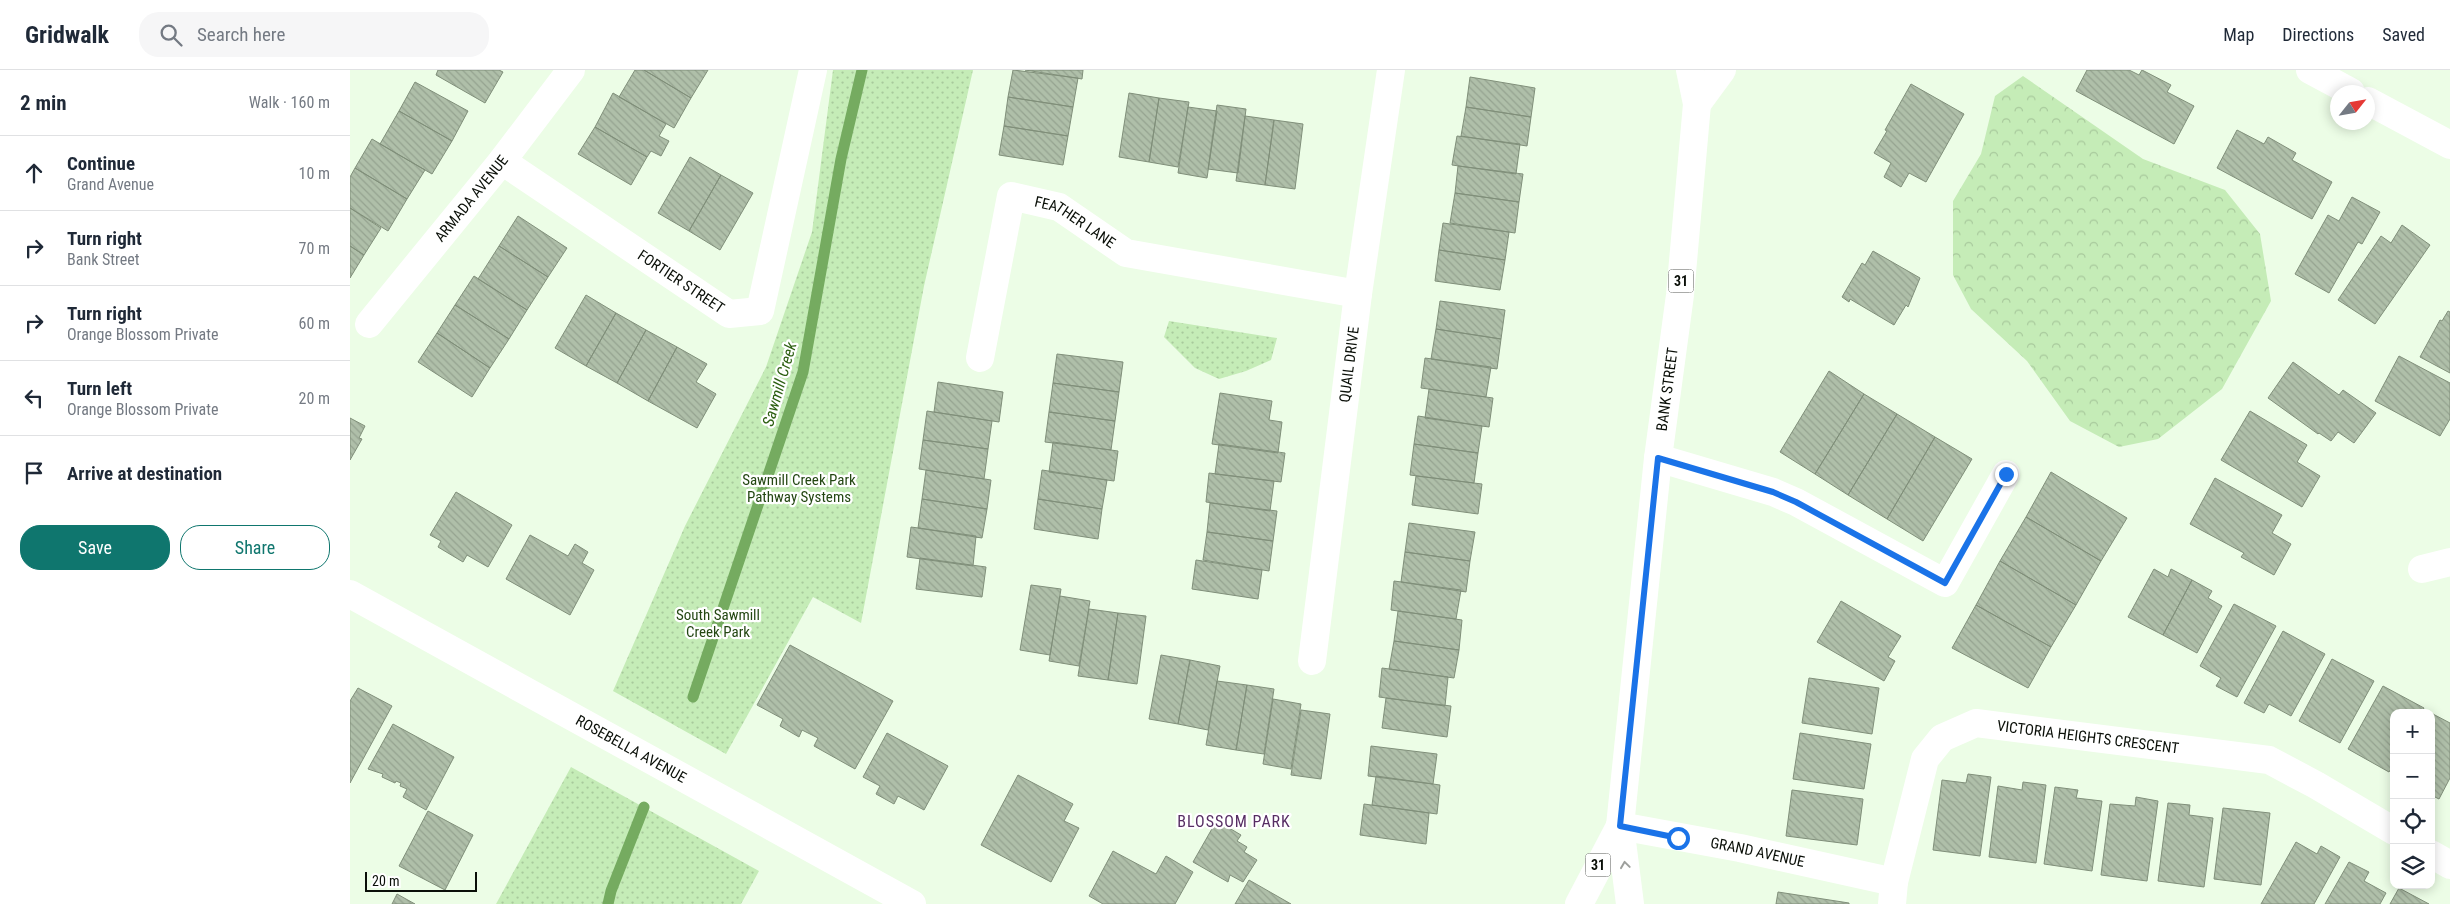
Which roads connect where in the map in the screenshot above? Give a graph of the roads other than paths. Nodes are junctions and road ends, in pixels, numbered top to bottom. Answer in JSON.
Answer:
{"nodes":[{"id":1,"x":571,"y":70,"type":"edge"},
{"id":2,"x":813,"y":70,"type":"edge"},
{"id":3,"x":1391,"y":70,"type":"edge"},
{"id":4,"x":1690,"y":70,"type":"edge"},
{"id":5,"x":1722,"y":70,"type":"edge"},
{"id":6,"x":2310,"y":70,"type":"edge"},
{"id":7,"x":2338,"y":85,"type":"edge"},
{"id":8,"x":1697,"y":104,"type":"junction"},
{"id":9,"x":2375,"y":105,"type":"edge"},
{"id":10,"x":2450,"y":146,"type":"edge"},
{"id":11,"x":502,"y":160,"type":"junction"},
{"id":12,"x":1358,"y":294,"type":"junction"},
{"id":13,"x":369,"y":324,"type":"dead end"},
{"id":14,"x":980,"y":358,"type":"dead end"},
{"id":15,"x":1658,"y":458,"type":"junction"},
{"id":16,"x":2006,"y":474,"type":"dead end"},
{"id":17,"x":2450,"y":562,"type":"edge"},
{"id":18,"x":2422,"y":569,"type":"dead end"},
{"id":19,"x":350,"y":594,"type":"edge"},
{"id":20,"x":1312,"y":661,"type":"dead end"},
{"id":21,"x":1620,"y":826,"type":"junction"},
{"id":22,"x":2390,"y":829,"type":"edge"},
{"id":23,"x":2435,"y":856,"type":"edge"},
{"id":24,"x":2450,"y":865,"type":"edge"},
{"id":25,"x":1893,"y":893,"type":"edge"},
{"id":26,"x":912,"y":904,"type":"edge"},
{"id":27,"x":1578,"y":904,"type":"edge"},
{"id":28,"x":1630,"y":904,"type":"edge"}],
"edges":[{"from":1,"to":11,"type":"street","name":"ARMADA AVENUE"},
{"from":2,"to":11,"type":"street","name":"FORTIER STREET"},
{"from":3,"to":12,"type":"street","name":"QUAIL DRIVE"},
{"from":4,"to":8,"type":"street","name":"BANK STREET","number":"31"},
{"from":5,"to":8,"type":"street"},
{"from":6,"to":7,"type":"street"},
{"from":8,"to":15,"type":"street","name":"BANK STREET","number":"31"},
{"from":9,"to":10,"type":"street"},
{"from":11,"to":13,"type":"street","name":"ARMADA AVENUE"},
{"from":12,"to":14,"type":"street","name":"FEATHER LANE"},
{"from":12,"to":20,"type":"street","name":"QUAIL DRIVE"},
{"from":15,"to":16,"type":"street"},
{"from":15,"to":21,"type":"street","name":"BANK STREET","number":"31"},
{"from":17,"to":18,"type":"street"},
{"from":19,"to":26,"type":"street","name":"ROSEBELLA AVENUE"},
{"from":21,"to":25,"type":"street","name":"GRAND AVENUE"},
{"from":21,"to":27,"type":"street","name":"BANK STREET","number":"31"},
{"from":28,"to":21,"type":"street","name":"BANK STREET","number":"31","one_way":true},
{"from":22,"to":25,"type":"street","name":"VICTORIA HEIGHTS CRESCENT"},
{"from":23,"to":24,"type":"street"}]}
